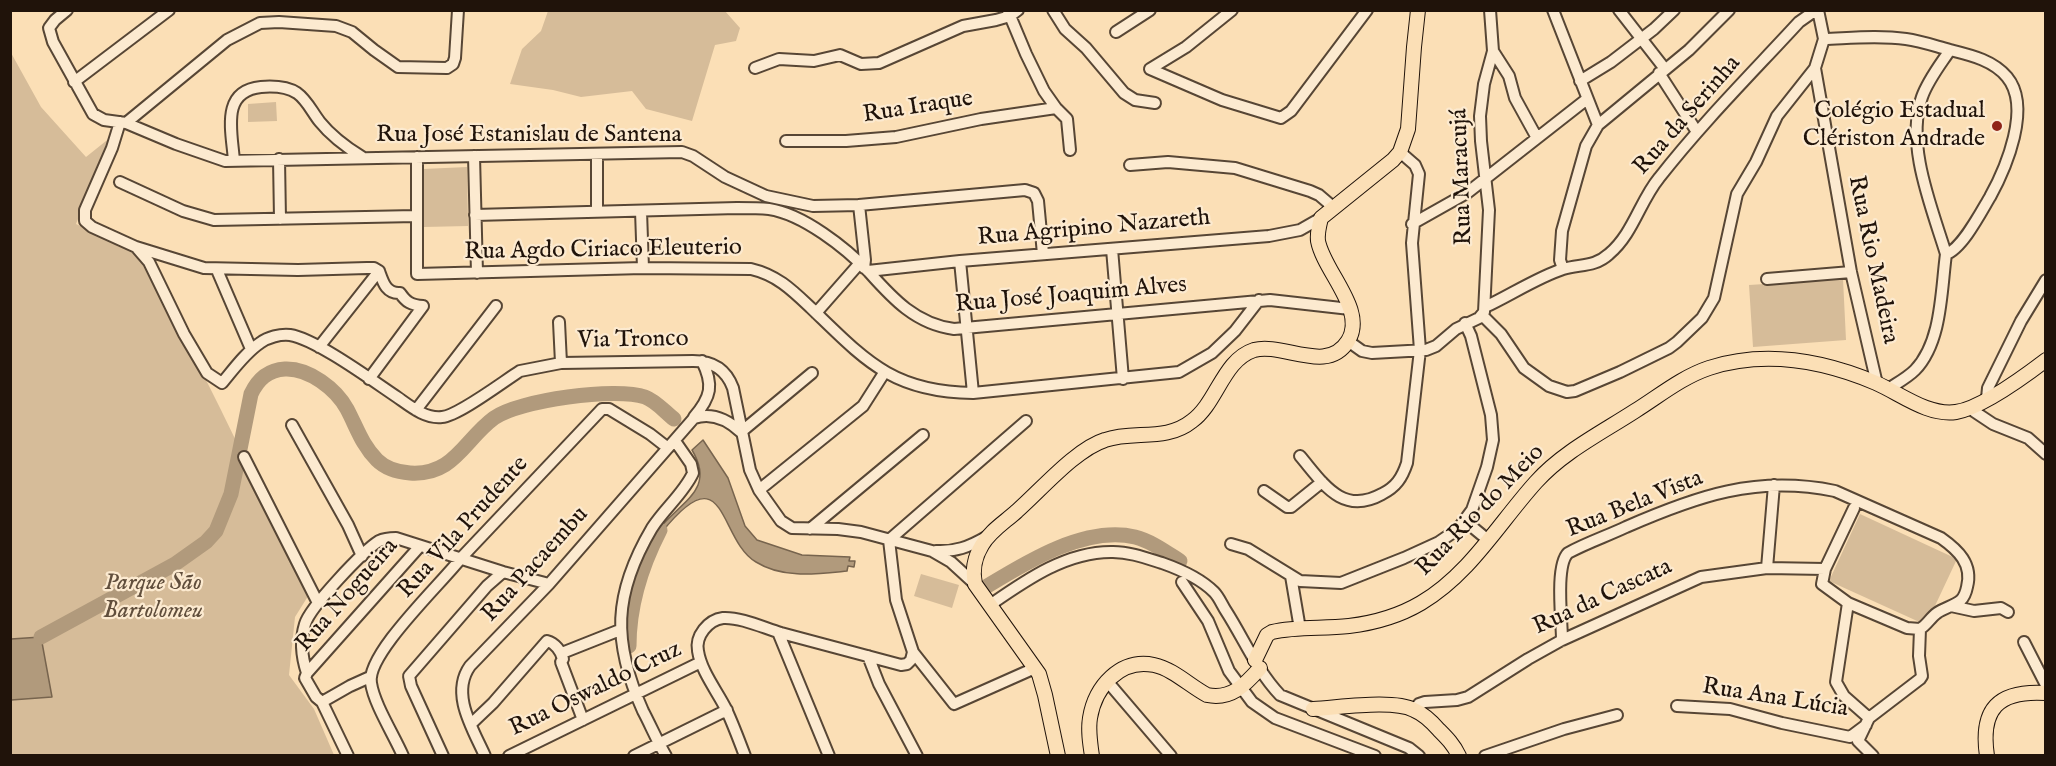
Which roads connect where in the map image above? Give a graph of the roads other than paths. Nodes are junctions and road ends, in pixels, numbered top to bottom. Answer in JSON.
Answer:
{"nodes":[{"id":1,"x":67,"y":10,"type":"edge"},
{"id":2,"x":169,"y":10,"type":"edge"},
{"id":3,"x":458,"y":10,"type":"edge"},
{"id":4,"x":1053,"y":10,"type":"edge"},
{"id":5,"x":1150,"y":10,"type":"edge"},
{"id":6,"x":1232,"y":10,"type":"edge"},
{"id":7,"x":1367,"y":10,"type":"edge"},
{"id":8,"x":1419,"y":10,"type":"edge"},
{"id":9,"x":1490,"y":10,"type":"edge"},
{"id":10,"x":1553,"y":10,"type":"edge"},
{"id":11,"x":1619,"y":10,"type":"edge"},
{"id":12,"x":1674,"y":10,"type":"edge"},
{"id":13,"x":1729,"y":10,"type":"edge"},
{"id":14,"x":1817,"y":10,"type":"edge"},
{"id":15,"x":1012,"y":12,"type":"edge"},
{"id":16,"x":1131,"y":15,"type":"edge"},
{"id":17,"x":1116,"y":32,"type":"dead end"},
{"id":18,"x":1641,"y":38,"type":"junction"},
{"id":19,"x":1824,"y":39,"type":"junction"},
{"id":20,"x":1950,"y":50,"type":"junction"},
{"id":21,"x":1492,"y":51,"type":"junction"},
{"id":22,"x":754,"y":68,"type":"dead end"},
{"id":23,"x":1815,"y":68,"type":"junction"},
{"id":24,"x":1662,"y":71,"type":"junction"},
{"id":25,"x":1580,"y":81,"type":"junction"},
{"id":26,"x":74,"y":82,"type":"junction"},
{"id":27,"x":1587,"y":99,"type":"junction"},
{"id":28,"x":1155,"y":103,"type":"dead end"},
{"id":29,"x":1056,"y":108,"type":"junction"},
{"id":30,"x":123,"y":122,"type":"junction"},
{"id":31,"x":1598,"y":125,"type":"junction"},
{"id":32,"x":1696,"y":132,"type":"junction"},
{"id":33,"x":1537,"y":138,"type":"junction"},
{"id":34,"x":786,"y":141,"type":"dead end"},
{"id":35,"x":1070,"y":150,"type":"dead end"},
{"id":36,"x":1400,"y":152,"type":"junction"},
{"id":37,"x":597,"y":154,"type":"junction"},
{"id":38,"x":474,"y":156,"type":"junction"},
{"id":39,"x":363,"y":157,"type":"junction"},
{"id":40,"x":417,"y":158,"type":"junction"},
{"id":41,"x":279,"y":159,"type":"junction"},
{"id":42,"x":234,"y":161,"type":"junction"},
{"id":43,"x":1130,"y":165,"type":"dead end"},
{"id":44,"x":1485,"y":180,"type":"junction"},
{"id":45,"x":120,"y":182,"type":"dead end"},
{"id":46,"x":859,"y":205,"type":"junction"},
{"id":47,"x":1333,"y":207,"type":"junction"},
{"id":48,"x":597,"y":211,"type":"junction"},
{"id":49,"x":641,"y":211,"type":"junction"},
{"id":50,"x":475,"y":215,"type":"junction"},
{"id":51,"x":416,"y":216,"type":"junction"},
{"id":52,"x":1321,"y":218,"type":"junction"},
{"id":53,"x":280,"y":219,"type":"junction"},
{"id":54,"x":1412,"y":224,"type":"junction"},
{"id":55,"x":136,"y":247,"type":"junction"},
{"id":56,"x":1112,"y":249,"type":"junction"},
{"id":57,"x":1043,"y":254,"type":"junction"},
{"id":58,"x":1946,"y":254,"type":"junction"},
{"id":59,"x":960,"y":261,"type":"junction"},
{"id":60,"x":643,"y":268,"type":"junction"},
{"id":61,"x":864,"y":268,"type":"junction"},
{"id":62,"x":1563,"y":269,"type":"junction"},
{"id":63,"x":218,"y":270,"type":"junction"},
{"id":64,"x":379,"y":271,"type":"junction"},
{"id":65,"x":477,"y":273,"type":"junction"},
{"id":66,"x":1851,"y":273,"type":"junction"},
{"id":67,"x":1767,"y":279,"type":"dead end"},
{"id":68,"x":2046,"y":280,"type":"edge"},
{"id":69,"x":1259,"y":300,"type":"junction"},
{"id":70,"x":496,"y":306,"type":"dead end"},
{"id":71,"x":1350,"y":309,"type":"junction"},
{"id":72,"x":1484,"y":311,"type":"junction"},
{"id":73,"x":816,"y":313,"type":"junction"},
{"id":74,"x":1117,"y":314,"type":"junction"},
{"id":75,"x":559,"y":322,"type":"dead end"},
{"id":76,"x":1466,"y":323,"type":"junction"},
{"id":77,"x":965,"y":329,"type":"junction"},
{"id":78,"x":1348,"y":340,"type":"junction"},
{"id":79,"x":319,"y":347,"type":"junction"},
{"id":80,"x":251,"y":349,"type":"junction"},
{"id":81,"x":1420,"y":350,"type":"junction"},
{"id":82,"x":2046,"y":360,"type":"edge"},
{"id":83,"x":702,"y":361,"type":"junction"},
{"id":84,"x":561,"y":363,"type":"junction"},
{"id":85,"x":812,"y":373,"type":"dead end"},
{"id":86,"x":884,"y":373,"type":"junction"},
{"id":87,"x":369,"y":379,"type":"junction"},
{"id":88,"x":1123,"y":379,"type":"junction"},
{"id":89,"x":1882,"y":386,"type":"junction"},
{"id":90,"x":973,"y":393,"type":"junction"},
{"id":91,"x":1988,"y":398,"type":"junction"},
{"id":92,"x":1969,"y":408,"type":"junction"},
{"id":93,"x":416,"y":410,"type":"junction"},
{"id":94,"x":694,"y":418,"type":"junction"},
{"id":95,"x":1026,"y":421,"type":"dead end"},
{"id":96,"x":292,"y":425,"type":"dead end"},
{"id":97,"x":741,"y":432,"type":"junction"},
{"id":98,"x":923,"y":435,"type":"dead end"},
{"id":99,"x":671,"y":444,"type":"junction"},
{"id":100,"x":2046,"y":454,"type":"edge"},
{"id":101,"x":1300,"y":456,"type":"dead end"},
{"id":102,"x":244,"y":457,"type":"dead end"},
{"id":103,"x":1322,"y":482,"type":"junction"},
{"id":104,"x":1774,"y":485,"type":"junction"},
{"id":105,"x":759,"y":490,"type":"junction"},
{"id":106,"x":1264,"y":491,"type":"dead end"},
{"id":107,"x":1854,"y":508,"type":"dead end"},
{"id":108,"x":1466,"y":521,"type":"junction"},
{"id":109,"x":810,"y":529,"type":"junction"},
{"id":110,"x":988,"y":535,"type":"junction"},
{"id":111,"x":889,"y":540,"type":"junction"},
{"id":112,"x":1488,"y":540,"type":"junction"},
{"id":113,"x":1232,"y":544,"type":"dead end"},
{"id":114,"x":420,"y":546,"type":"junction"},
{"id":115,"x":932,"y":551,"type":"junction"},
{"id":116,"x":362,"y":556,"type":"junction"},
{"id":117,"x":462,"y":557,"type":"junction"},
{"id":118,"x":1767,"y":568,"type":"junction"},
{"id":119,"x":1825,"y":569,"type":"junction"},
{"id":120,"x":503,"y":572,"type":"junction"},
{"id":121,"x":1291,"y":576,"type":"junction"},
{"id":122,"x":1182,"y":582,"type":"dead end"},
{"id":123,"x":549,"y":584,"type":"junction"},
{"id":124,"x":975,"y":584,"type":"junction"},
{"id":125,"x":318,"y":603,"type":"junction"},
{"id":126,"x":1848,"y":603,"type":"junction"},
{"id":127,"x":990,"y":605,"type":"junction"},
{"id":128,"x":1951,"y":606,"type":"junction"},
{"id":129,"x":2008,"y":612,"type":"dead end"},
{"id":130,"x":1300,"y":629,"type":"junction"},
{"id":131,"x":1920,"y":629,"type":"junction"},
{"id":132,"x":620,"y":630,"type":"junction"},
{"id":133,"x":778,"y":632,"type":"junction"},
{"id":134,"x":1562,"y":640,"type":"junction"},
{"id":135,"x":2024,"y":642,"type":"dead end"},
{"id":136,"x":913,"y":652,"type":"junction"},
{"id":137,"x":562,"y":653,"type":"junction"},
{"id":138,"x":868,"y":656,"type":"junction"},
{"id":139,"x":701,"y":662,"type":"junction"},
{"id":140,"x":1257,"y":664,"type":"junction"},
{"id":141,"x":1035,"y":668,"type":"junction"},
{"id":142,"x":307,"y":674,"type":"junction"},
{"id":143,"x":370,"y":677,"type":"junction"},
{"id":144,"x":1107,"y":681,"type":"junction"},
{"id":145,"x":2046,"y":685,"type":"edge"},
{"id":146,"x":1242,"y":688,"type":"junction"},
{"id":147,"x":635,"y":693,"type":"junction"},
{"id":148,"x":2046,"y":693,"type":"edge"},
{"id":149,"x":322,"y":702,"type":"junction"},
{"id":150,"x":1677,"y":706,"type":"dead end"},
{"id":151,"x":1313,"y":709,"type":"junction"},
{"id":152,"x":727,"y":710,"type":"junction"},
{"id":153,"x":1414,"y":710,"type":"junction"},
{"id":154,"x":1617,"y":715,"type":"dead end"},
{"id":155,"x":583,"y":720,"type":"junction"},
{"id":156,"x":1868,"y":722,"type":"junction"},
{"id":157,"x":471,"y":724,"type":"junction"},
{"id":158,"x":658,"y":743,"type":"junction"},
{"id":159,"x":1871,"y":753,"type":"edge"},
{"id":160,"x":348,"y":756,"type":"edge"},
{"id":161,"x":403,"y":756,"type":"edge"},
{"id":162,"x":443,"y":756,"type":"edge"},
{"id":163,"x":485,"y":756,"type":"edge"},
{"id":164,"x":509,"y":756,"type":"edge"},
{"id":165,"x":634,"y":756,"type":"edge"},
{"id":166,"x":666,"y":756,"type":"edge"},
{"id":167,"x":745,"y":756,"type":"edge"},
{"id":168,"x":829,"y":756,"type":"edge"},
{"id":169,"x":917,"y":756,"type":"edge"},
{"id":170,"x":1058,"y":756,"type":"edge"},
{"id":171,"x":1092,"y":756,"type":"edge"},
{"id":172,"x":1171,"y":756,"type":"edge"},
{"id":173,"x":1375,"y":756,"type":"edge"},
{"id":174,"x":1419,"y":756,"type":"edge"},
{"id":175,"x":1459,"y":756,"type":"edge"},
{"id":176,"x":1485,"y":756,"type":"edge"},
{"id":177,"x":1987,"y":756,"type":"edge"}],
"edges":[{"from":1,"to":26,"type":"street"},
{"from":2,"to":26,"type":"street"},
{"from":3,"to":30,"type":"street"},
{"from":4,"to":28,"type":"street"},
{"from":5,"to":16,"type":"street"},
{"from":6,"to":7,"type":"street"},
{"from":8,"to":36,"type":"main road"},
{"from":9,"to":21,"type":"street","name":"Rua Maracujá"},
{"from":10,"to":25,"type":"street"},
{"from":11,"to":18,"type":"street"},
{"from":12,"to":18,"type":"street"},
{"from":13,"to":24,"type":"street"},
{"from":14,"to":19,"type":"street"},
{"from":14,"to":32,"type":"street","name":"Rua da Serinha"},
{"from":15,"to":22,"type":"street"},
{"from":15,"to":29,"type":"street"},
{"from":16,"to":17,"type":"street"},
{"from":18,"to":24,"type":"street"},
{"from":18,"to":25,"type":"street"},
{"from":19,"to":20,"type":"street"},
{"from":19,"to":23,"type":"street","name":"Rua Rio Madeira"},
{"from":20,"to":58,"type":"street"},
{"from":20,"to":58,"type":"street"},
{"from":21,"to":33,"type":"street"},
{"from":21,"to":44,"type":"street","name":"Rua Maracujá"},
{"from":23,"to":66,"type":"street","name":"Rua Rio Madeira"},
{"from":23,"to":72,"type":"street"},
{"from":24,"to":31,"type":"street"},
{"from":24,"to":32,"type":"street"},
{"from":25,"to":27,"type":"street"},
{"from":26,"to":30,"type":"street","name":"Rua José Estanislau de Santena"},
{"from":27,"to":31,"type":"street"},
{"from":27,"to":33,"type":"street"},
{"from":29,"to":34,"type":"street","name":"Rua Iraque"},
{"from":29,"to":35,"type":"street"},
{"from":30,"to":42,"type":"street","name":"Rua José Estanislau de Santena"},
{"from":30,"to":55,"type":"street"},
{"from":31,"to":62,"type":"street"},
{"from":32,"to":62,"type":"street","name":"Rua da Serinha"},
{"from":33,"to":44,"type":"street"},
{"from":36,"to":47,"type":"main road"},
{"from":36,"to":54,"type":"street"},
{"from":37,"to":38,"type":"street","name":"Rua José Estanislau de Santena"},
{"from":37,"to":46,"type":"street","name":"Rua José Estanislau de Santena"},
{"from":37,"to":48,"type":"street"},
{"from":38,"to":40,"type":"street","name":"Rua José Estanislau de Santena"},
{"from":38,"to":50,"type":"street"},
{"from":39,"to":40,"type":"street","name":"Rua José Estanislau de Santena"},
{"from":39,"to":41,"type":"street","name":"Rua José Estanislau de Santena"},
{"from":39,"to":42,"type":"street"},
{"from":40,"to":51,"type":"street"},
{"from":41,"to":42,"type":"street","name":"Rua José Estanislau de Santena"},
{"from":41,"to":53,"type":"street"},
{"from":43,"to":47,"type":"street"},
{"from":44,"to":54,"type":"street"},
{"from":44,"to":72,"type":"street","name":"Rua Maracujá"},
{"from":45,"to":53,"type":"street"},
{"from":46,"to":57,"type":"street","name":"Rua José Estanislau de Santena"},
{"from":46,"to":61,"type":"street"},
{"from":47,"to":52,"type":"main road"},
{"from":48,"to":49,"type":"street","name":"Rua José Joaquim Alves"},
{"from":48,"to":50,"type":"street","name":"Rua José Joaquim Alves"},
{"from":49,"to":60,"type":"street"},
{"from":49,"to":61,"type":"street","name":"Rua José Joaquim Alves"},
{"from":50,"to":65,"type":"street"},
{"from":51,"to":53,"type":"street"},
{"from":51,"to":65,"type":"street","name":"Rua Agdo Ciriaco Eleuterio"},
{"from":52,"to":56,"type":"street","name":"Rua Agripino Nazareth"},
{"from":52,"to":71,"type":"main road"},
{"from":54,"to":81,"type":"street"},
{"from":55,"to":63,"type":"street"},
{"from":55,"to":80,"type":"street","name":"Via Tronco"},
{"from":56,"to":57,"type":"street","name":"Rua Agripino Nazareth"},
{"from":56,"to":74,"type":"street"},
{"from":57,"to":59,"type":"street","name":"Rua Agripino Nazareth"},
{"from":58,"to":89,"type":"street"},
{"from":59,"to":61,"type":"street","name":"Rua Agripino Nazareth"},
{"from":59,"to":77,"type":"street"},
{"from":60,"to":65,"type":"street","name":"Rua Agdo Ciriaco Eleuterio"},
{"from":60,"to":73,"type":"street","name":"Rua Agdo Ciriaco Eleuterio"},
{"from":61,"to":73,"type":"street"},
{"from":61,"to":77,"type":"street","name":"Rua José Joaquim Alves"},
{"from":62,"to":72,"type":"street","name":"Rua da Serinha"},
{"from":63,"to":64,"type":"street"},
{"from":63,"to":80,"type":"street"},
{"from":64,"to":79,"type":"street"},
{"from":64,"to":87,"type":"street"},
{"from":66,"to":67,"type":"street"},
{"from":66,"to":89,"type":"street","name":"Rua Rio Madeira"},
{"from":68,"to":91,"type":"street"},
{"from":69,"to":71,"type":"street","name":"Rua José Joaquim Alves"},
{"from":69,"to":74,"type":"street","name":"Rua José Joaquim Alves"},
{"from":69,"to":88,"type":"street","name":"Rua Agdo Ciriaco Eleuterio"},
{"from":70,"to":93,"type":"street"},
{"from":71,"to":78,"type":"main road"},
{"from":72,"to":76,"type":"street","name":"Rua da Serinha"},
{"from":73,"to":86,"type":"street","name":"Rua Agdo Ciriaco Eleuterio"},
{"from":74,"to":77,"type":"street","name":"Rua José Joaquim Alves"},
{"from":74,"to":88,"type":"street"},
{"from":75,"to":84,"type":"street"},
{"from":76,"to":81,"type":"street","name":"Rua da Serinha"},
{"from":76,"to":108,"type":"street"},
{"from":77,"to":90,"type":"street"},
{"from":78,"to":81,"type":"street","name":"Rua da Serinha"},
{"from":78,"to":110,"type":"main road"},
{"from":79,"to":80,"type":"street","name":"Via Tronco"},
{"from":79,"to":87,"type":"street","name":"Via Tronco"},
{"from":81,"to":103,"type":"street"},
{"from":82,"to":91,"type":"main road"},
{"from":83,"to":84,"type":"street","name":"Via Tronco"},
{"from":83,"to":94,"type":"street","name":"Rua Pacaembu"},
{"from":83,"to":97,"type":"street","name":"Via Tronco"},
{"from":84,"to":93,"type":"street","name":"Via Tronco"},
{"from":85,"to":97,"type":"street"},
{"from":86,"to":90,"type":"street","name":"Rua Agdo Ciriaco Eleuterio"},
{"from":86,"to":105,"type":"street"},
{"from":87,"to":93,"type":"street","name":"Via Tronco"},
{"from":88,"to":90,"type":"street","name":"Rua Agdo Ciriaco Eleuterio"},
{"from":89,"to":92,"type":"main road"},
{"from":89,"to":112,"type":"main road","name":"Rua Rio do Meio"},
{"from":91,"to":92,"type":"main road"},
{"from":92,"to":100,"type":"street"},
{"from":94,"to":97,"type":"street"},
{"from":94,"to":99,"type":"street","name":"Rua Pacaembu"},
{"from":95,"to":111,"type":"street"},
{"from":96,"to":116,"type":"street"},
{"from":97,"to":105,"type":"street","name":"Via Tronco"},
{"from":98,"to":109,"type":"street"},
{"from":99,"to":117,"type":"street","name":"Rua Vila Prudente"},
{"from":99,"to":123,"type":"street","name":"Rua Pacaembu"},
{"from":99,"to":132,"type":"street"},
{"from":101,"to":103,"type":"street"},
{"from":102,"to":125,"type":"street"},
{"from":103,"to":106,"type":"street"},
{"from":104,"to":118,"type":"street"},
{"from":104,"to":128,"type":"street","name":"Rua Bela Vista"},
{"from":104,"to":134,"type":"street","name":"Rua Bela Vista"},
{"from":105,"to":109,"type":"street","name":"Via Tronco"},
{"from":107,"to":119,"type":"street"},
{"from":108,"to":112,"type":"street"},
{"from":108,"to":121,"type":"street"},
{"from":109,"to":111,"type":"street","name":"Via Tronco"},
{"from":110,"to":115,"type":"street"},
{"from":110,"to":124,"type":"main road"},
{"from":111,"to":115,"type":"street","name":"Via Tronco"},
{"from":111,"to":136,"type":"street"},
{"from":112,"to":130,"type":"main road","name":"Rua Rio do Meio"},
{"from":113,"to":121,"type":"street"},
{"from":114,"to":116,"type":"street"},
{"from":114,"to":117,"type":"street"},
{"from":114,"to":142,"type":"street","name":"Rua Nogueira"},
{"from":115,"to":124,"type":"street","name":"Via Tronco"},
{"from":116,"to":125,"type":"street"},
{"from":117,"to":120,"type":"street"},
{"from":117,"to":143,"type":"street","name":"Rua Vila Prudente"},
{"from":118,"to":119,"type":"street","name":"Rua da Cascata"},
{"from":118,"to":134,"type":"street","name":"Rua da Cascata"},
{"from":119,"to":126,"type":"street"},
{"from":120,"to":123,"type":"street"},
{"from":120,"to":162,"type":"street"},
{"from":121,"to":130,"type":"street"},
{"from":122,"to":146,"type":"street"},
{"from":123,"to":157,"type":"street","name":"Rua Pacaembu"},
{"from":124,"to":127,"type":"main road"},
{"from":125,"to":142,"type":"street"},
{"from":126,"to":131,"type":"street"},
{"from":126,"to":156,"type":"street"},
{"from":127,"to":140,"type":"street"},
{"from":127,"to":141,"type":"main road"},
{"from":128,"to":129,"type":"street"},
{"from":128,"to":131,"type":"street","name":"Rua Bela Vista"},
{"from":130,"to":140,"type":"main road","name":"Rua Rio do Meio"},
{"from":131,"to":156,"type":"street"},
{"from":132,"to":137,"type":"street"},
{"from":132,"to":147,"type":"street"},
{"from":133,"to":138,"type":"street"},
{"from":133,"to":139,"type":"street"},
{"from":133,"to":168,"type":"street"},
{"from":134,"to":153,"type":"street","name":"Rua da Cascata"},
{"from":135,"to":145,"type":"street"},
{"from":136,"to":138,"type":"street"},
{"from":136,"to":141,"type":"street"},
{"from":137,"to":155,"type":"street"},
{"from":137,"to":157,"type":"street"},
{"from":138,"to":169,"type":"street"},
{"from":139,"to":147,"type":"street","name":"Rua Oswaldo Cruz"},
{"from":139,"to":152,"type":"street"},
{"from":140,"to":146,"type":"main road"},
{"from":140,"to":151,"type":"street"},
{"from":141,"to":170,"type":"main road"},
{"from":142,"to":149,"type":"street"},
{"from":143,"to":149,"type":"street"},
{"from":143,"to":161,"type":"street"},
{"from":144,"to":146,"type":"main road"},
{"from":144,"to":171,"type":"main road"},
{"from":144,"to":172,"type":"street"},
{"from":146,"to":173,"type":"street"},
{"from":147,"to":155,"type":"street","name":"Rua Oswaldo Cruz"},
{"from":147,"to":158,"type":"street"},
{"from":148,"to":177,"type":"main road"},
{"from":149,"to":160,"type":"street"},
{"from":150,"to":156,"type":"street","name":"Rua Ana Lúcia"},
{"from":151,"to":153,"type":"main road"},
{"from":151,"to":174,"type":"street"},
{"from":152,"to":158,"type":"street"},
{"from":152,"to":167,"type":"street"},
{"from":153,"to":175,"type":"main road"},
{"from":154,"to":176,"type":"street"},
{"from":155,"to":164,"type":"street","name":"Rua Oswaldo Cruz"},
{"from":156,"to":159,"type":"street","name":"Rua Ana Lúcia"},
{"from":157,"to":163,"type":"street","name":"Rua Pacaembu"},
{"from":158,"to":165,"type":"street"},
{"from":158,"to":166,"type":"street"}]}
